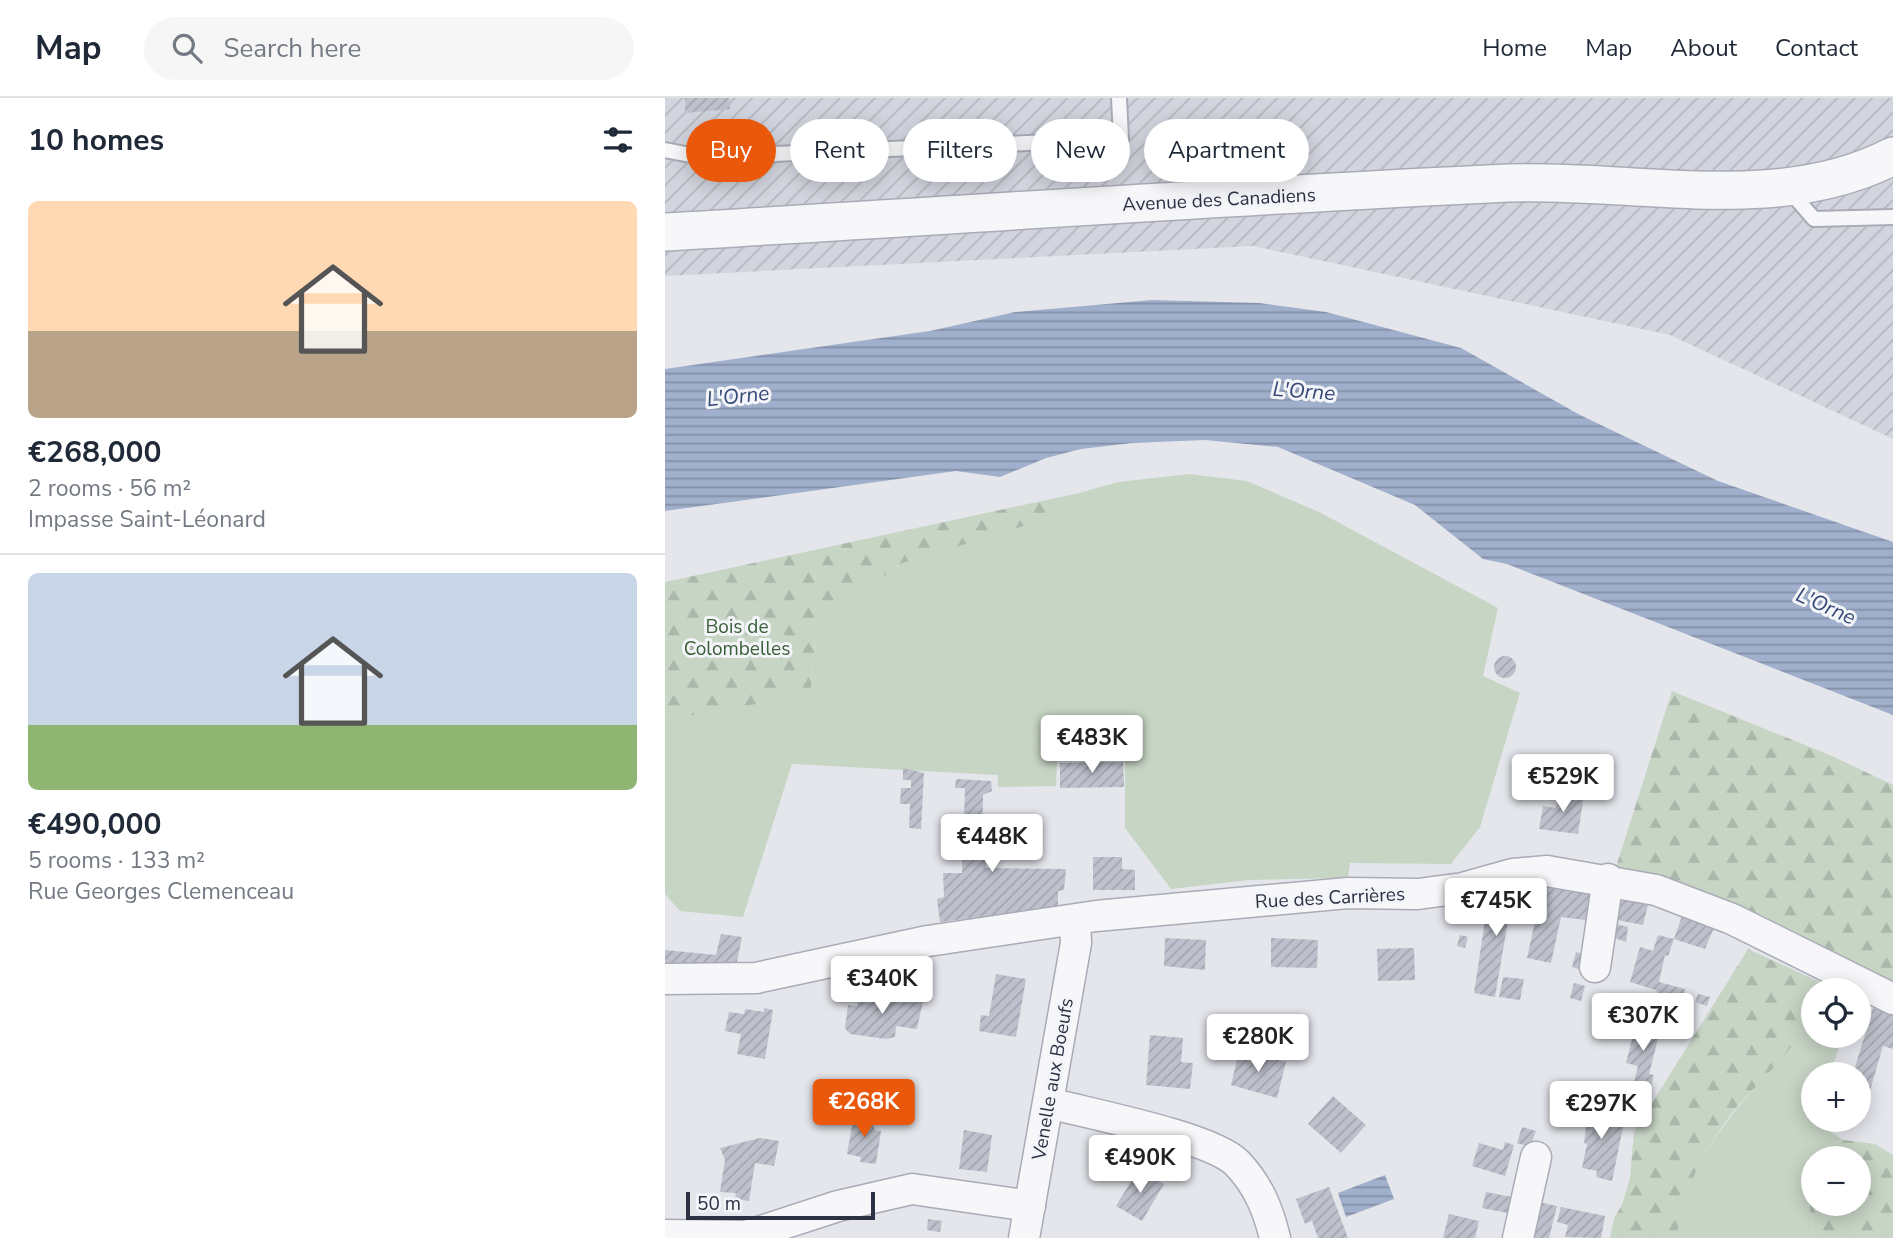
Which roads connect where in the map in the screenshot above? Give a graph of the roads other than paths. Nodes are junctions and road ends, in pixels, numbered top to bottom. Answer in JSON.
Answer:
{"nodes":[{"id":1,"x":1119,"y":98,"type":"edge"},
{"id":2,"x":665,"y":150,"type":"edge"},
{"id":3,"x":1893,"y":156,"type":"edge"},
{"id":4,"x":1788,"y":188,"type":"junction"},
{"id":5,"x":1893,"y":217,"type":"edge"},
{"id":6,"x":665,"y":232,"type":"edge"},
{"id":7,"x":1608,"y":879,"type":"junction"},
{"id":8,"x":1075,"y":920,"type":"junction"},
{"id":9,"x":1595,"y":967,"type":"dead end"},
{"id":10,"x":665,"y":979,"type":"edge"},
{"id":11,"x":1893,"y":999,"type":"edge"},
{"id":12,"x":1049,"y":1103,"type":"junction"},
{"id":13,"x":1536,"y":1157,"type":"dead end"},
{"id":14,"x":1030,"y":1206,"type":"junction"},
{"id":15,"x":665,"y":1234,"type":"edge"},
{"id":16,"x":1024,"y":1238,"type":"edge"},
{"id":17,"x":1275,"y":1238,"type":"edge"},
{"id":18,"x":1518,"y":1238,"type":"edge"}],
"edges":[{"from":1,"to":2,"type":"lane"},
{"from":3,"to":4,"type":"street","name":"Avenue des Canadiens"},
{"from":4,"to":5,"type":"lane"},
{"from":4,"to":6,"type":"street","name":"Avenue des Canadiens"},
{"from":7,"to":8,"type":"street","name":"Rue des Carrières"},
{"from":7,"to":9,"type":"street"},
{"from":7,"to":11,"type":"street","name":"Rue des Carrières"},
{"from":8,"to":10,"type":"street","name":"Rue des Carrières"},
{"from":8,"to":12,"type":"street","name":"Venelle aux Boeufs"},
{"from":12,"to":14,"type":"street","name":"Venelle aux Boeufs"},
{"from":12,"to":17,"type":"street"},
{"from":13,"to":18,"type":"street"},
{"from":14,"to":15,"type":"street"},
{"from":14,"to":16,"type":"street","name":"Venelle aux Boeufs"}]}
